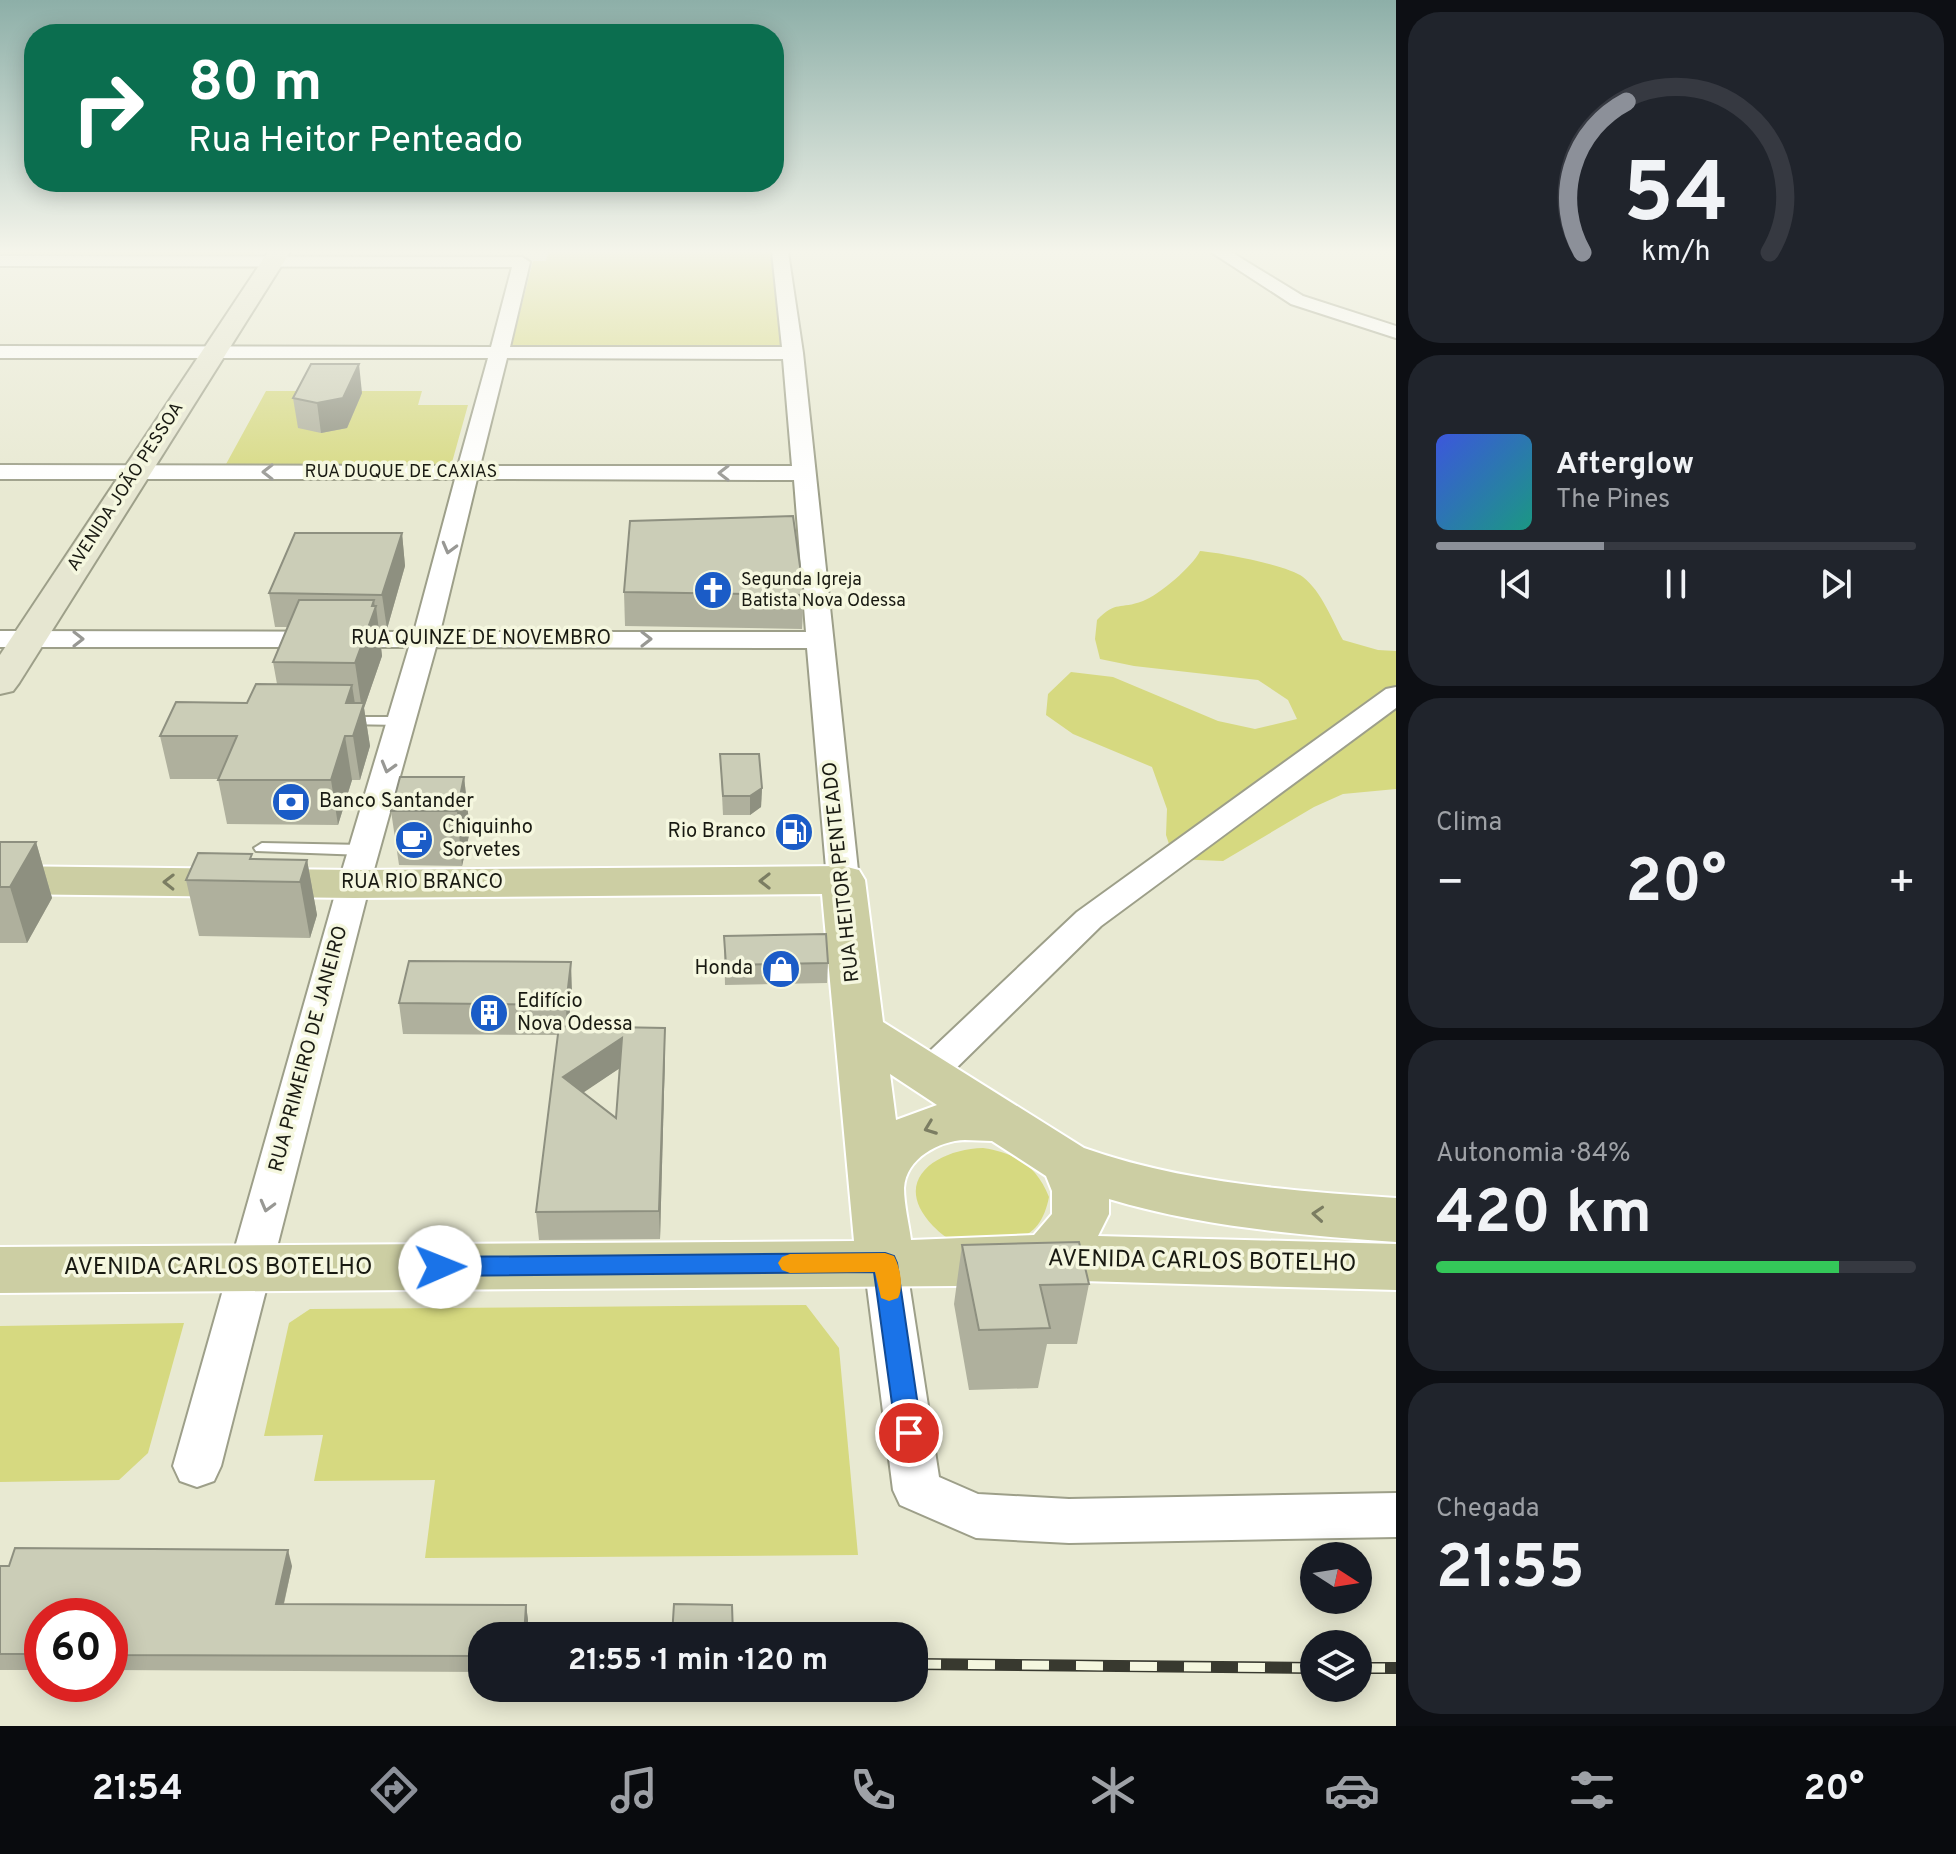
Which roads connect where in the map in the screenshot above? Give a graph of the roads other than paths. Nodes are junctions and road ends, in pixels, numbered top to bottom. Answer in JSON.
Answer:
{"nodes":[{"id":1,"x":88,"y":333,"type":"edge"},
{"id":2,"x":218,"y":333,"type":"edge"},
{"id":3,"x":401,"y":333,"type":"edge"},
{"id":4,"x":504,"y":333,"type":"edge"},
{"id":5,"x":790,"y":333,"type":"edge"},
{"id":6,"x":0,"y":352,"type":"edge"},
{"id":7,"x":499,"y":353,"type":"junction"},
{"id":8,"x":793,"y":353,"type":"junction"},
{"id":9,"x":132,"y":460,"type":"junction"},
{"id":10,"x":0,"y":472,"type":"edge"},
{"id":11,"x":469,"y":472,"type":"junction"},
{"id":12,"x":802,"y":473,"type":"junction"},
{"id":13,"x":425,"y":638,"type":"junction"},
{"id":14,"x":7,"y":639,"type":"edge"},
{"id":15,"x":817,"y":640,"type":"junction"},
{"id":16,"x":0,"y":683,"type":"edge"},
{"id":17,"x":1396,"y":695,"type":"edge"},
{"id":18,"x":339,"y":721,"type":"edge"},
{"id":19,"x":401,"y":721,"type":"junction"},
{"id":20,"x":262,"y":848,"type":"dead end"},
{"id":21,"x":359,"y":867,"type":"junction"},
{"id":22,"x":0,"y":880,"type":"edge"},
{"id":23,"x":843,"y":880,"type":"junction"},
{"id":24,"x":859,"y":1030,"type":"junction"},
{"id":25,"x":928,"y":1074,"type":"junction"},
{"id":26,"x":1006,"y":1123,"type":"junction"},
{"id":27,"x":1065,"y":1162,"type":"junction"},
{"id":28,"x":876,"y":1187,"type":"junction"},
{"id":29,"x":1396,"y":1220,"type":"edge"},
{"id":30,"x":1048,"y":1257,"type":"junction"},
{"id":31,"x":885,"y":1263,"type":"junction"},
{"id":32,"x":955,"y":1263,"type":"junction"},
{"id":33,"x":1396,"y":1267,"type":"edge"},
{"id":34,"x":250,"y":1268,"type":"junction"},
{"id":35,"x":0,"y":1270,"type":"edge"},
{"id":36,"x":197,"y":1466,"type":"dead end"},
{"id":37,"x":1396,"y":1515,"type":"edge"}],
"edges":[{"from":1,"to":6,"type":"street"},
{"from":2,"to":9,"type":"main road","name":"AVENIDA JOÃO PESSOA"},
{"from":3,"to":7,"type":"street"},
{"from":4,"to":7,"type":"street","name":"RUA PRIMEIRO DE JANEIRO"},
{"from":5,"to":8,"type":"street","name":"RUA HEITOR PENTEADO"},
{"from":7,"to":8,"type":"street"},
{"from":7,"to":11,"type":"street","name":"RUA PRIMEIRO DE JANEIRO"},
{"from":8,"to":12,"type":"street","name":"RUA HEITOR PENTEADO"},
{"from":9,"to":10,"type":"street","name":"RUA DUQUE DE CAXIAS"},
{"from":11,"to":9,"type":"street","name":"RUA DUQUE DE CAXIAS","one_way":true},
{"from":9,"to":14,"type":"main road","name":"AVENIDA JOÃO PESSOA"},
{"from":12,"to":11,"type":"street","name":"RUA DUQUE DE CAXIAS","one_way":true},
{"from":11,"to":13,"type":"street","name":"RUA PRIMEIRO DE JANEIRO","one_way":true},
{"from":12,"to":15,"type":"street","name":"RUA HEITOR PENTEADO"},
{"from":14,"to":13,"type":"street","name":"RUA QUINZE DE NOVEMBRO","one_way":true},
{"from":13,"to":15,"type":"street","name":"RUA QUINZE DE NOVEMBRO","one_way":true},
{"from":13,"to":19,"type":"street","name":"RUA PRIMEIRO DE JANEIRO"},
{"from":14,"to":16,"type":"main road","name":"AVENIDA JOÃO PESSOA"},
{"from":15,"to":23,"type":"street","name":"RUA HEITOR PENTEADO"},
{"from":17,"to":25,"type":"street"},
{"from":18,"to":19,"type":"lane"},
{"from":19,"to":21,"type":"street","name":"RUA PRIMEIRO DE JANEIRO","one_way":true},
{"from":20,"to":21,"type":"lane"},
{"from":21,"to":22,"type":"main road","name":"RUA RIO BRANCO","one_way":true},
{"from":23,"to":21,"type":"main road","name":"RUA RIO BRANCO","one_way":true},
{"from":21,"to":34,"type":"street","name":"RUA PRIMEIRO DE JANEIRO","one_way":true},
{"from":23,"to":24,"type":"main road","name":"RUA HEITOR PENTEADO"},
{"from":24,"to":25,"type":"main road"},
{"from":24,"to":28,"type":"main road","name":"RUA HEITOR PENTEADO"},
{"from":25,"to":26,"type":"main road"},
{"from":26,"to":27,"type":"main road"},
{"from":26,"to":28,"type":"main road","one_way":true},
{"from":29,"to":27,"type":"main road","one_way":true},
{"from":27,"to":30,"type":"main road"},
{"from":28,"to":31,"type":"main road","name":"RUA HEITOR PENTEADO"},
{"from":28,"to":32,"type":"main road"},
{"from":30,"to":32,"type":"main road","name":"AVENIDA CARLOS BOTELHO"},
{"from":30,"to":33,"type":"main road","name":"AVENIDA CARLOS BOTELHO"},
{"from":31,"to":32,"type":"main road","name":"AVENIDA CARLOS BOTELHO"},
{"from":31,"to":34,"type":"main road","name":"AVENIDA CARLOS BOTELHO"},
{"from":31,"to":37,"type":"street","name":"RUA HEITOR PENTEADO"},
{"from":34,"to":35,"type":"main road","name":"AVENIDA CARLOS BOTELHO"},
{"from":34,"to":36,"type":"street","name":"RUA PRIMEIRO DE JANEIRO"}]}
